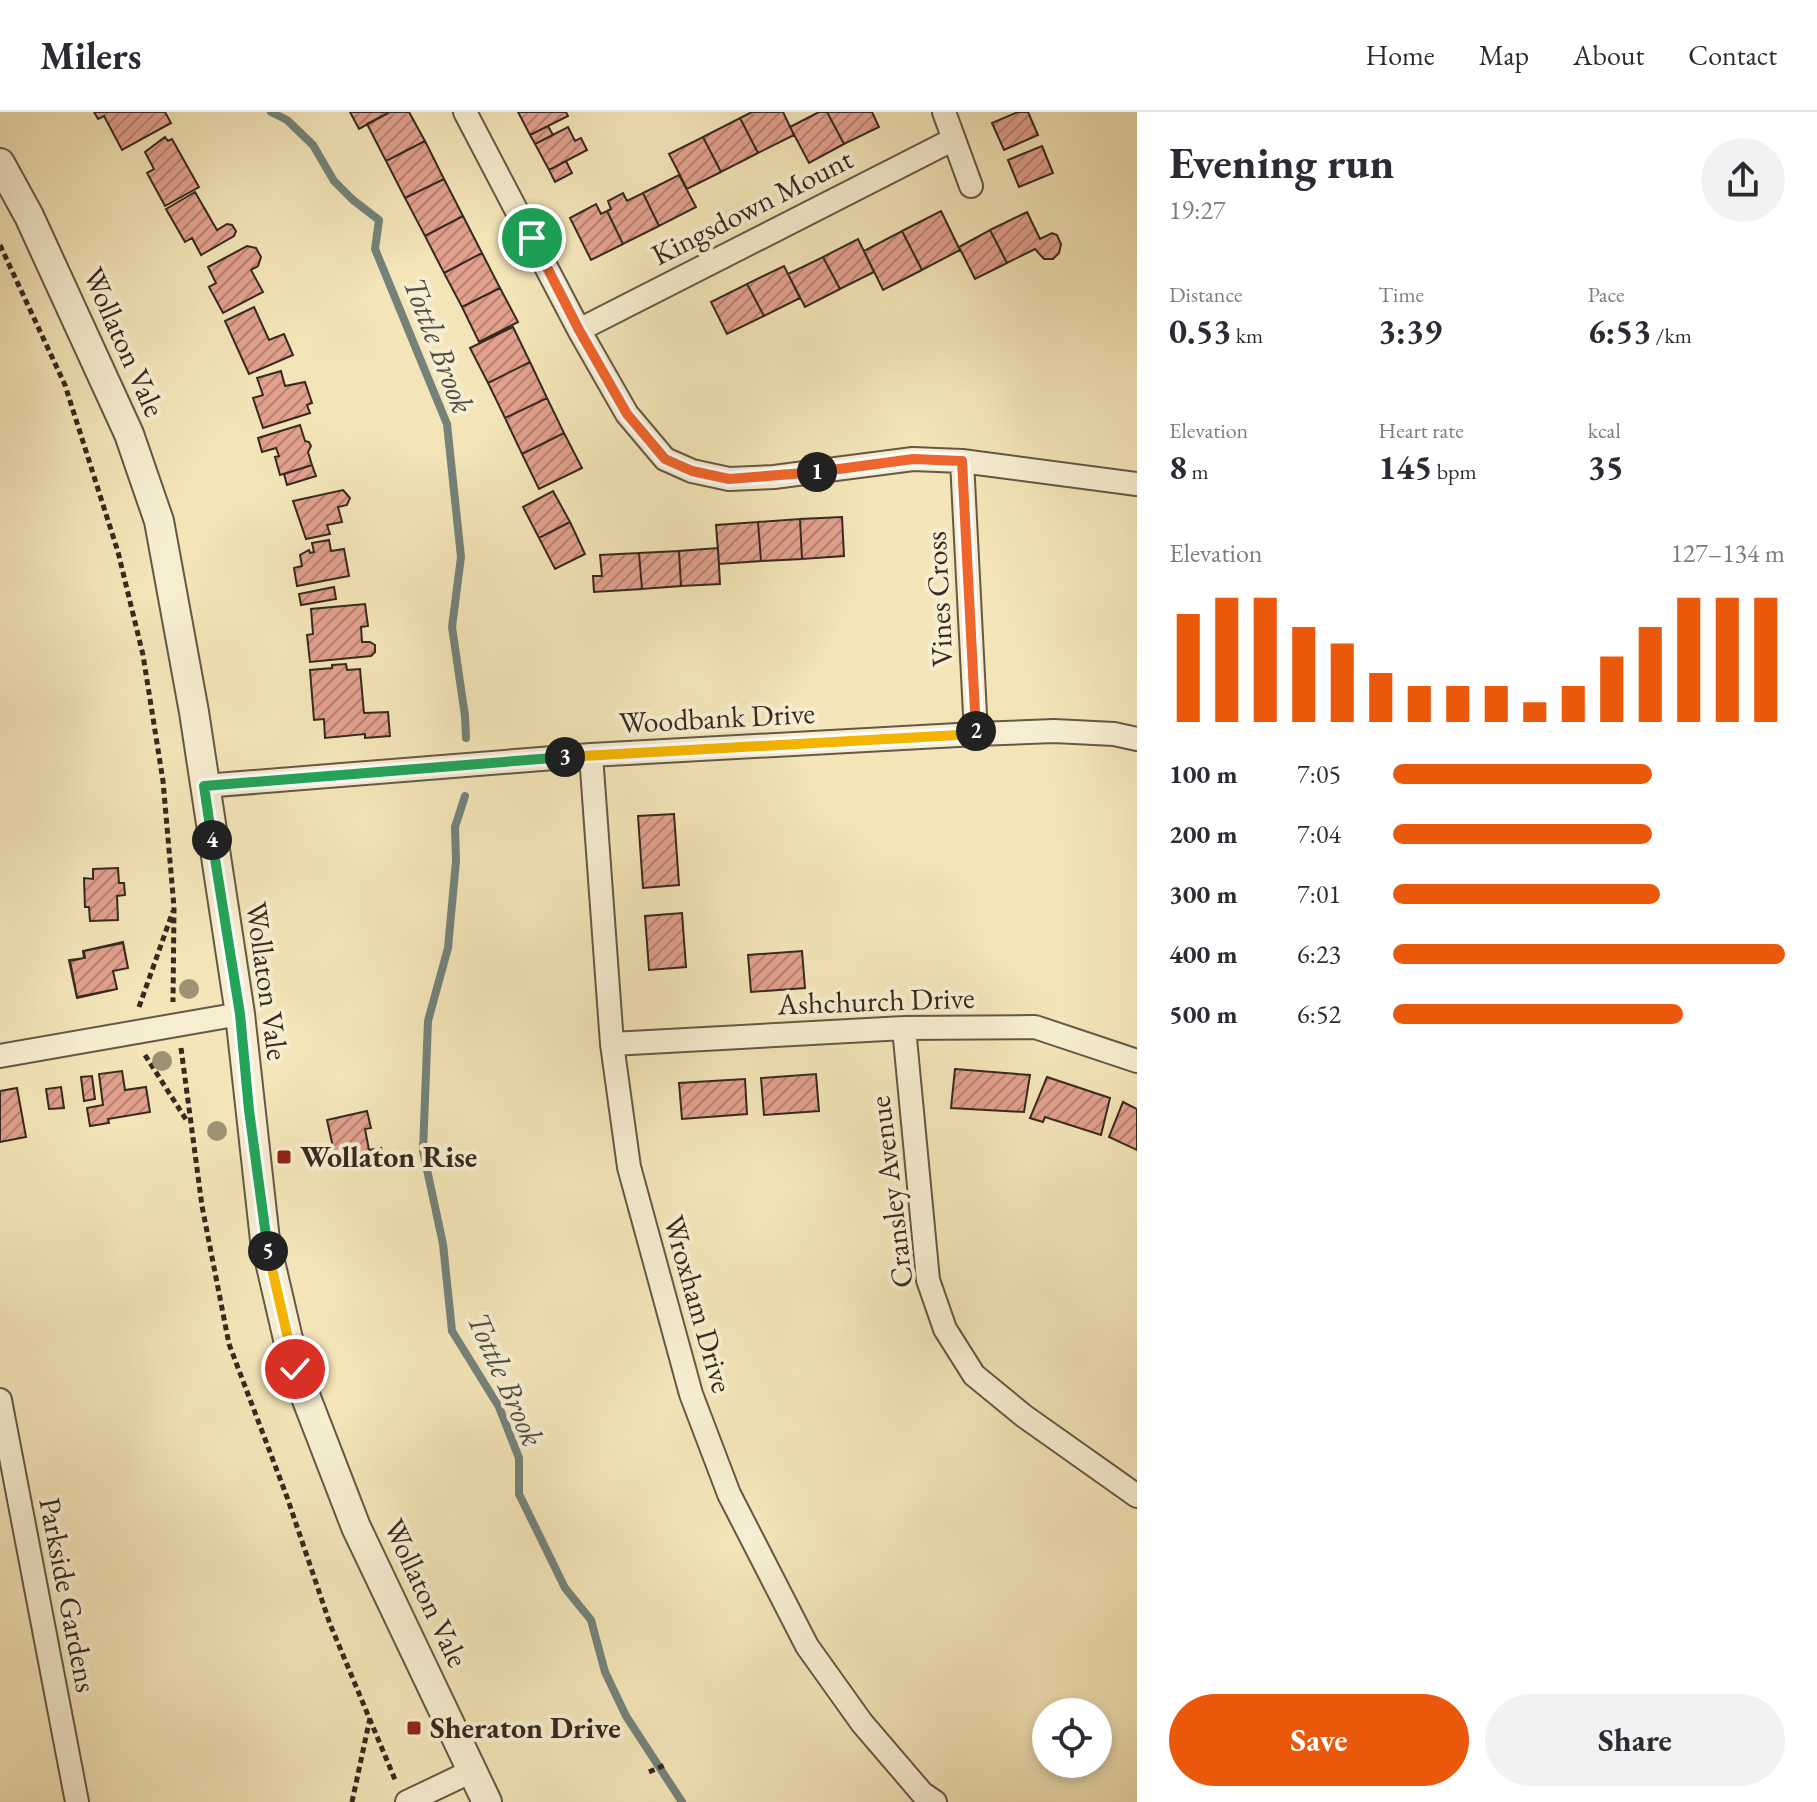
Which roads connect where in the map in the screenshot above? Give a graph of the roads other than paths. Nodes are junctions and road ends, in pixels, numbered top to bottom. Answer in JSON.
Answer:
{"nodes":[{"id":1,"x":465,"y":112,"type":"edge"},
{"id":2,"x":944,"y":112,"type":"edge"},
{"id":3,"x":954,"y":139,"type":"junction"},
{"id":4,"x":0,"y":163,"type":"edge"},
{"id":5,"x":971,"y":186,"type":"dead end"},
{"id":6,"x":579,"y":330,"type":"junction"},
{"id":7,"x":962,"y":461,"type":"junction"},
{"id":8,"x":1137,"y":484,"type":"edge"},
{"id":9,"x":976,"y":734,"type":"junction"},
{"id":10,"x":1137,"y":739,"type":"edge"},
{"id":11,"x":591,"y":755,"type":"junction"},
{"id":12,"x":204,"y":786,"type":"junction"},
{"id":13,"x":240,"y":1014,"type":"junction"},
{"id":14,"x":904,"y":1028,"type":"junction"},
{"id":15,"x":612,"y":1044,"type":"junction"},
{"id":16,"x":0,"y":1056,"type":"edge"},
{"id":17,"x":1137,"y":1061,"type":"edge"},
{"id":18,"x":0,"y":1400,"type":"edge"},
{"id":19,"x":1137,"y":1496,"type":"edge"},
{"id":20,"x":472,"y":1771,"type":"junction"},
{"id":21,"x":77,"y":1802,"type":"edge"},
{"id":22,"x":407,"y":1802,"type":"edge"},
{"id":23,"x":487,"y":1802,"type":"edge"},
{"id":24,"x":935,"y":1802,"type":"edge"}],
"edges":[{"from":1,"to":6,"type":"street"},
{"from":2,"to":3,"type":"street"},
{"from":3,"to":5,"type":"street"},
{"from":3,"to":6,"type":"street","name":"Kingsdown Mount"},
{"from":4,"to":12,"type":"street","name":"Wollaton Vale"},
{"from":6,"to":7,"type":"street"},
{"from":7,"to":8,"type":"street"},
{"from":7,"to":9,"type":"street","name":"Vines Cross"},
{"from":9,"to":10,"type":"street","name":"Woodbank Drive"},
{"from":9,"to":11,"type":"street","name":"Woodbank Drive"},
{"from":11,"to":12,"type":"street","name":"Woodbank Drive"},
{"from":11,"to":15,"type":"street","name":"Wroxham Drive"},
{"from":12,"to":13,"type":"street","name":"Wollaton Vale"},
{"from":13,"to":16,"type":"street"},
{"from":13,"to":20,"type":"street","name":"Wollaton Vale"},
{"from":14,"to":15,"type":"street","name":"Ashchurch Drive"},
{"from":14,"to":17,"type":"street","name":"Ashchurch Drive"},
{"from":14,"to":19,"type":"street","name":"Cransley Avenue"},
{"from":15,"to":24,"type":"street","name":"Wroxham Drive"},
{"from":18,"to":21,"type":"street","name":"Parkside Gardens"},
{"from":20,"to":22,"type":"street"},
{"from":20,"to":23,"type":"street","name":"Wollaton Vale"}]}
